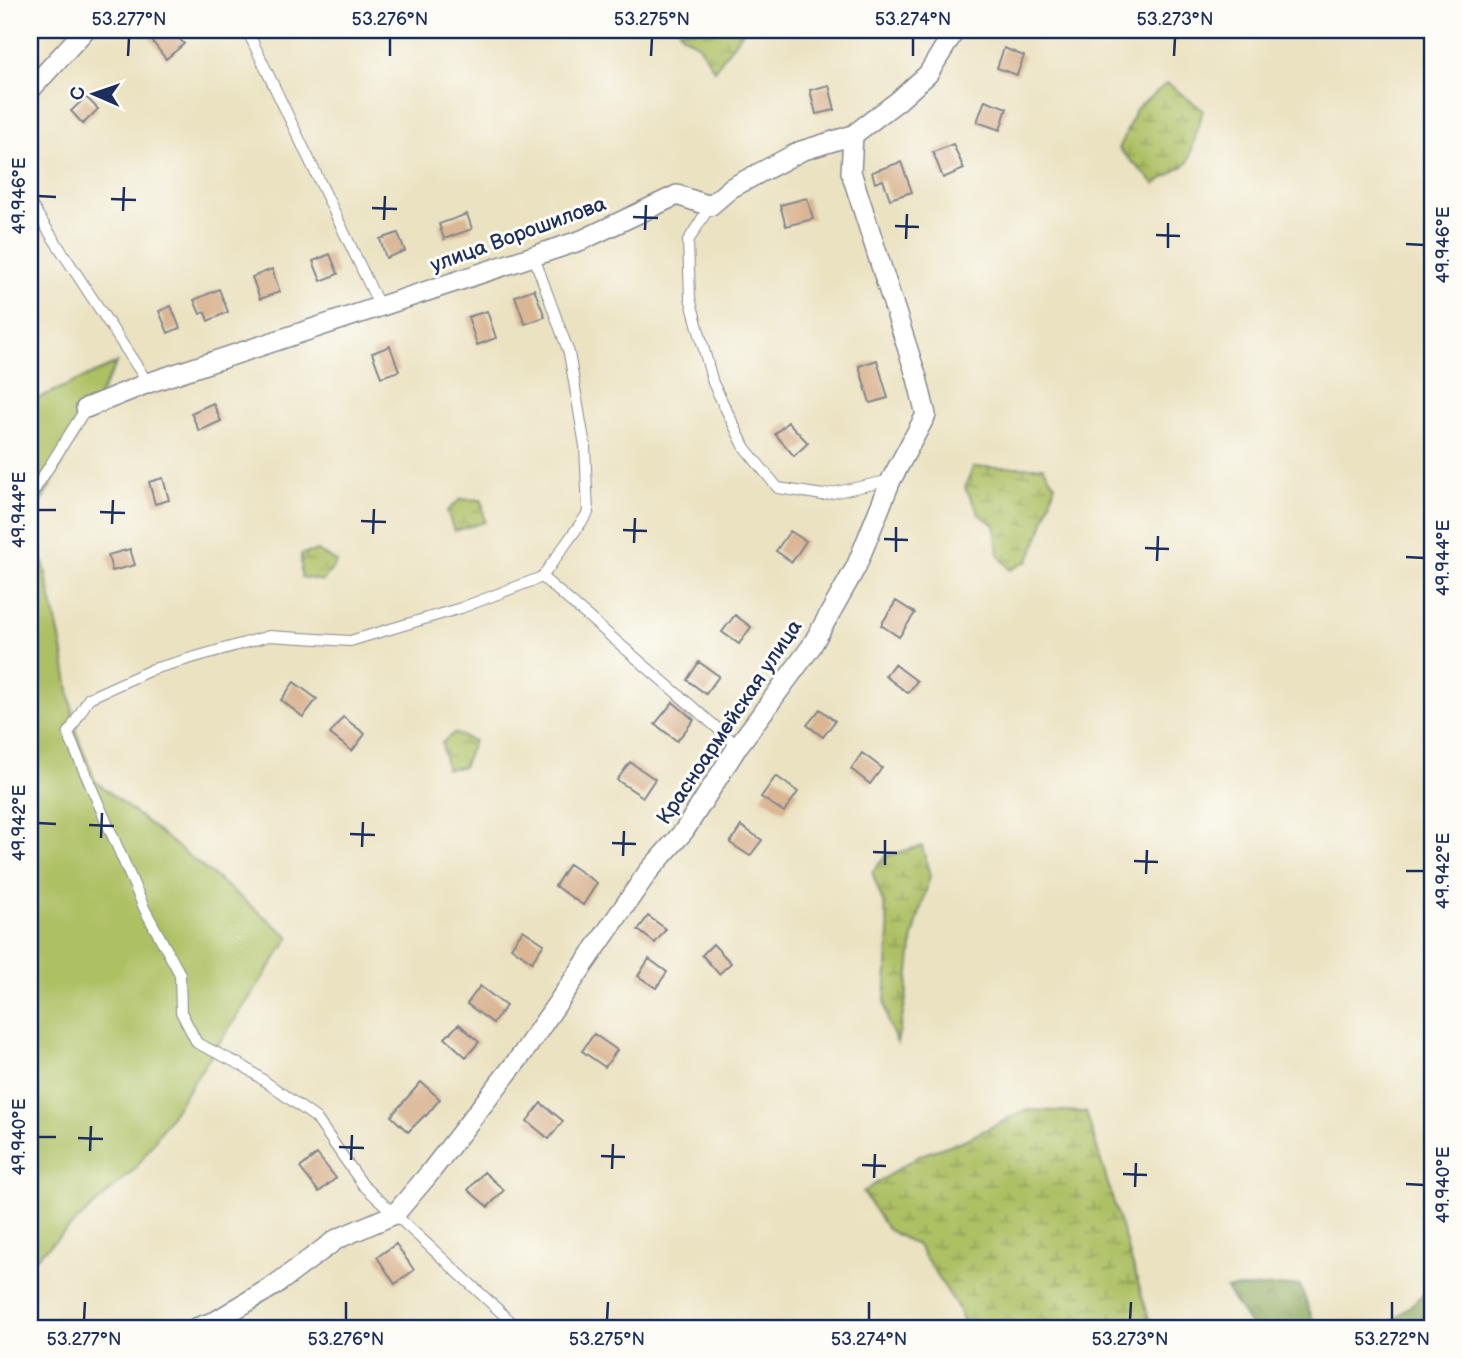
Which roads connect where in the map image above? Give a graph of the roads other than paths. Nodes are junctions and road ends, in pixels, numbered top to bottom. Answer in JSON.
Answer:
{"nodes":[{"id":1,"x":85,"y":30,"type":"edge"},
{"id":2,"x":247,"y":30,"type":"edge"},
{"id":3,"x":955,"y":30,"type":"edge"},
{"id":4,"x":30,"y":90,"type":"edge"},
{"id":5,"x":853,"y":135,"type":"junction"},
{"id":6,"x":30,"y":203,"type":"edge"},
{"id":7,"x":710,"y":206,"type":"junction"},
{"id":8,"x":534,"y":257,"type":"junction"},
{"id":9,"x":380,"y":307,"type":"junction"},
{"id":10,"x":148,"y":383,"type":"junction"},
{"id":11,"x":86,"y":408,"type":"joint"},
{"id":12,"x":891,"y":480,"type":"junction"},
{"id":13,"x":30,"y":497,"type":"edge"},
{"id":14,"x":542,"y":577,"type":"junction"},
{"id":15,"x":738,"y":746,"type":"junction"},
{"id":16,"x":395,"y":1214,"type":"junction"},
{"id":17,"x":196,"y":1328,"type":"edge"},
{"id":18,"x":518,"y":1328,"type":"edge"}],
"edges":[{"from":1,"to":4,"type":"street"},
{"from":2,"to":9,"type":"lane"},
{"from":3,"to":5,"type":"street"},
{"from":5,"to":7,"type":"street"},
{"from":5,"to":12,"type":"street","name":"Красноармейская улица"},
{"from":6,"to":10,"type":"lane"},
{"from":7,"to":8,"type":"street","name":"улица Ворошилова"},
{"from":7,"to":12,"type":"lane"},
{"from":8,"to":9,"type":"street","name":"улица Ворошилова"},
{"from":8,"to":14,"type":"lane"},
{"from":9,"to":10,"type":"street","name":"улица Ворошилова"},
{"from":10,"to":11,"type":"street","name":"улица Ворошилова"},
{"from":11,"to":13,"type":"lane"},
{"from":12,"to":15,"type":"street","name":"Красноармейская улица"},
{"from":14,"to":15,"type":"lane"},
{"from":14,"to":16,"type":"lane"},
{"from":15,"to":16,"type":"street","name":"Красноармейская улица"},
{"from":16,"to":17,"type":"street","name":"Красноармейская улица"},
{"from":16,"to":18,"type":"lane"}]}
